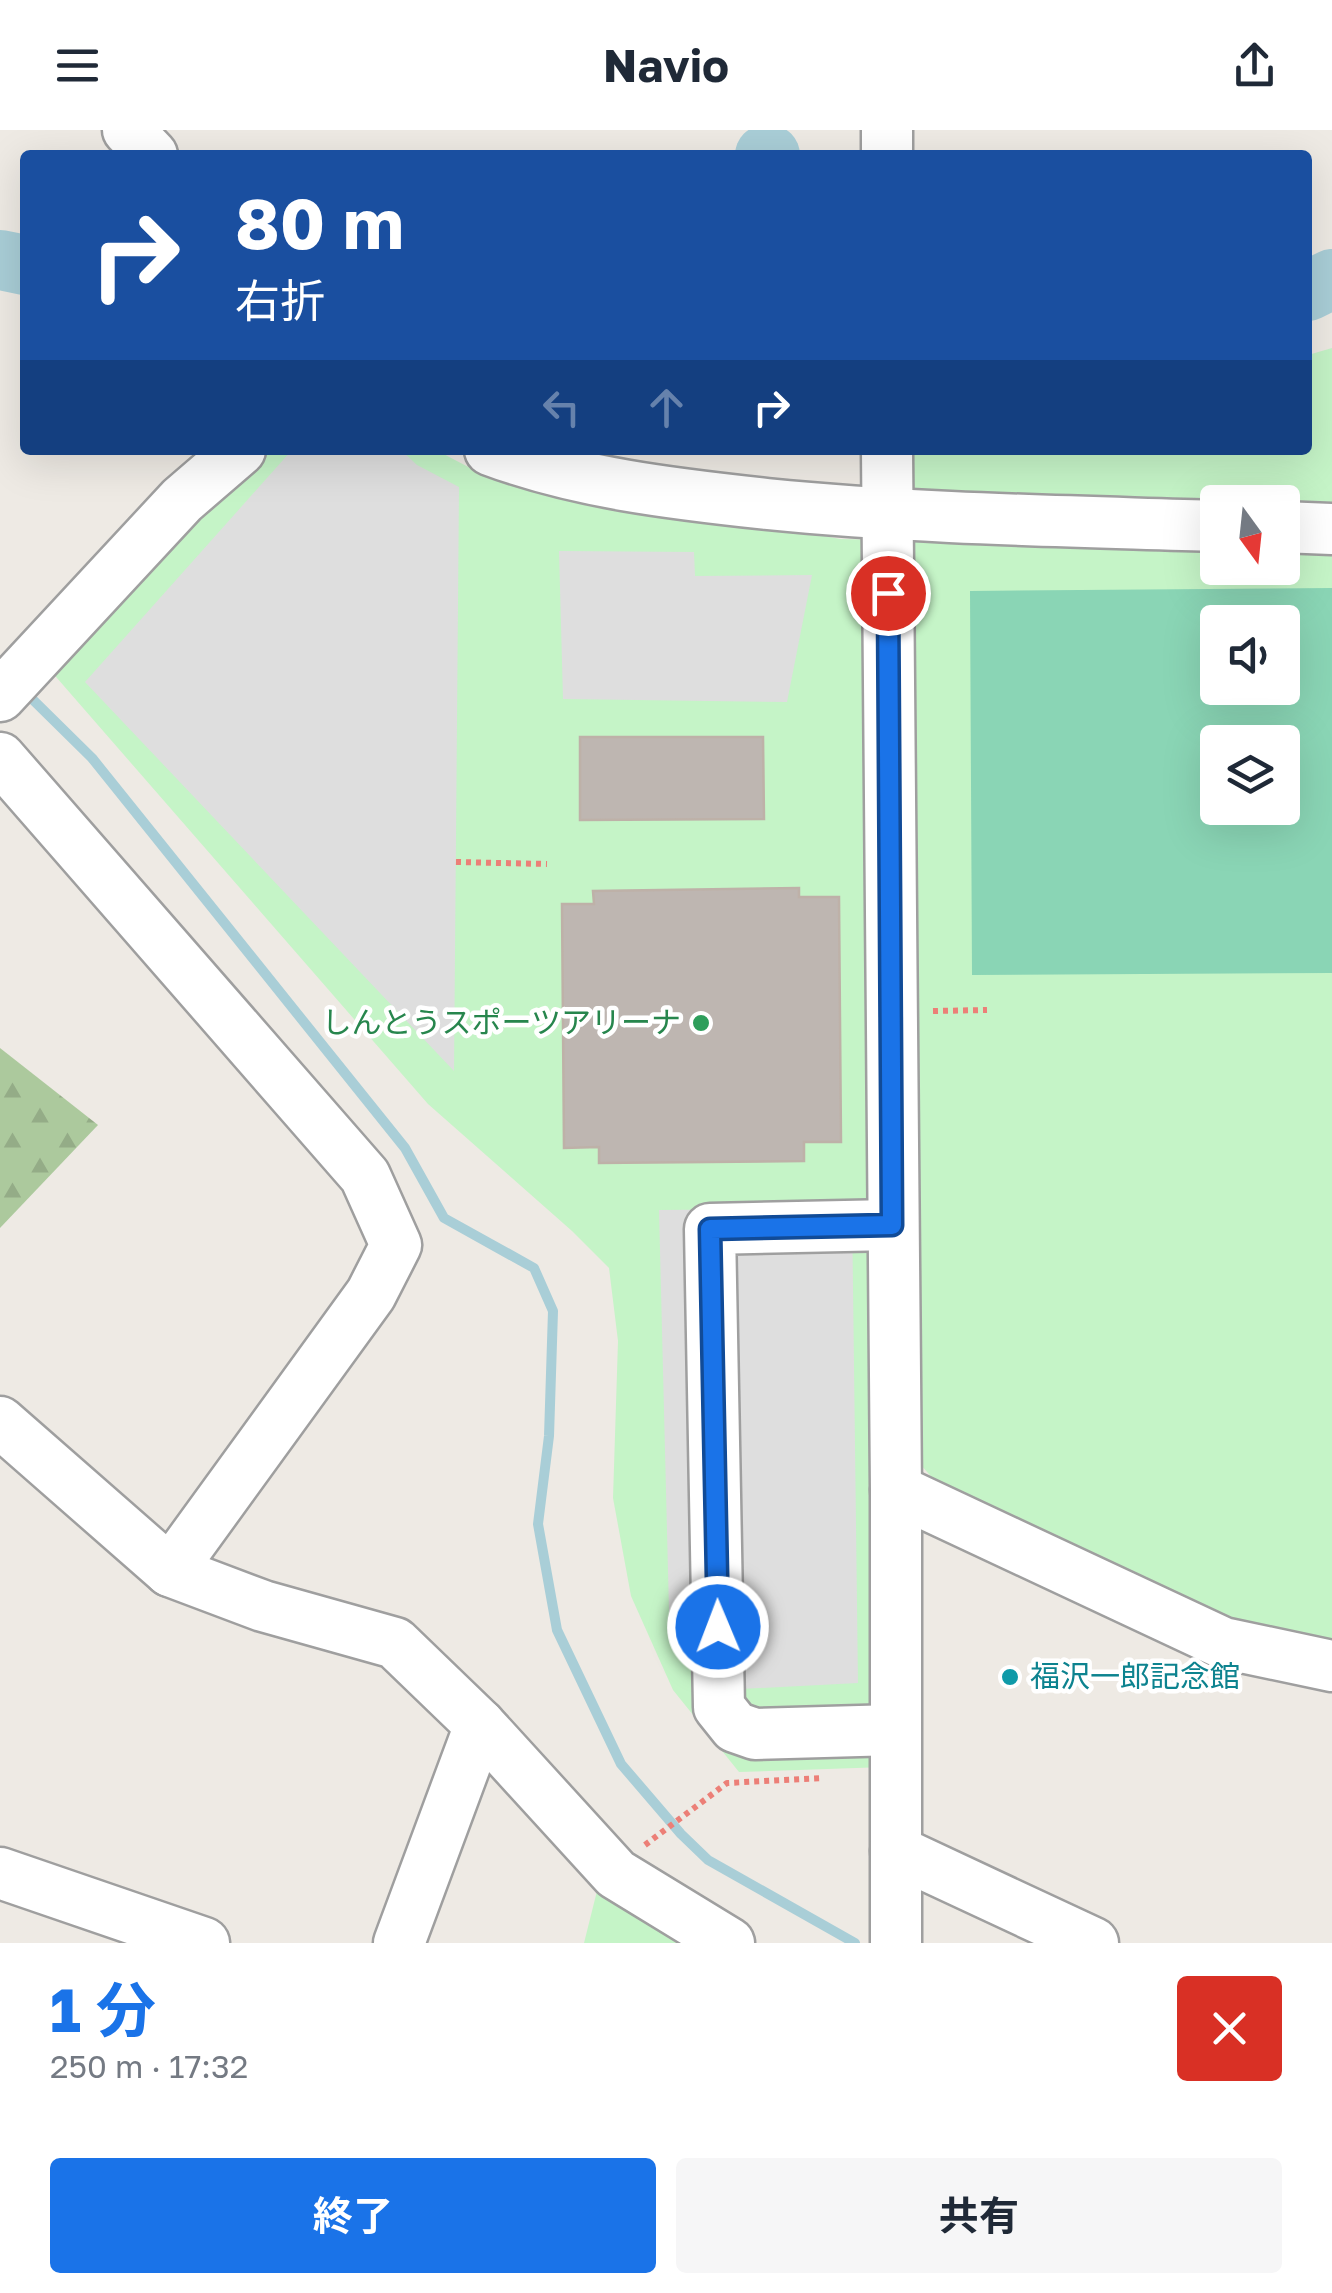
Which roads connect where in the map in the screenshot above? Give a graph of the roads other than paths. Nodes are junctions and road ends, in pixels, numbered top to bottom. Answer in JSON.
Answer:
{"nodes":[{"id":1,"x":128,"y":130,"type":"edge"},
{"id":2,"x":147,"y":150,"type":"edge"},
{"id":3,"x":234,"y":455,"type":"edge"},
{"id":4,"x":504,"y":455,"type":"edge"},
{"id":5,"x":887,"y":455,"type":"edge"},
{"id":6,"x":887,"y":516,"type":"junction"},
{"id":7,"x":1200,"y":525,"type":"edge"},
{"id":8,"x":1300,"y":528,"type":"edge"},
{"id":9,"x":1332,"y":528,"type":"edge"},
{"id":10,"x":0,"y":696,"type":"edge"},
{"id":11,"x":0,"y":758,"type":"edge"},
{"id":12,"x":892,"y":1225,"type":"junction"},
{"id":13,"x":0,"y":1422,"type":"edge"},
{"id":14,"x":896,"y":1490,"type":"junction"},
{"id":15,"x":170,"y":1571,"type":"junction"},
{"id":16,"x":1332,"y":1666,"type":"edge"},
{"id":17,"x":480,"y":1725,"type":"junction"},
{"id":18,"x":894,"y":1730,"type":"junction"},
{"id":19,"x":896,"y":1851,"type":"junction"},
{"id":20,"x":0,"y":1872,"type":"edge"},
{"id":21,"x":204,"y":1943,"type":"edge"},
{"id":22,"x":399,"y":1943,"type":"edge"},
{"id":23,"x":729,"y":1943,"type":"edge"},
{"id":24,"x":896,"y":1943,"type":"edge"},
{"id":25,"x":1093,"y":1943,"type":"edge"}],
"edges":[{"from":1,"to":2,"type":"street"},
{"from":3,"to":10,"type":"street"},
{"from":4,"to":6,"type":"street"},
{"from":5,"to":6,"type":"street"},
{"from":6,"to":7,"type":"street"},
{"from":6,"to":12,"type":"street"},
{"from":8,"to":9,"type":"street"},
{"from":11,"to":15,"type":"street"},
{"from":12,"to":14,"type":"street"},
{"from":12,"to":18,"type":"street"},
{"from":13,"to":15,"type":"street"},
{"from":14,"to":16,"type":"street"},
{"from":14,"to":18,"type":"street"},
{"from":15,"to":17,"type":"street"},
{"from":17,"to":22,"type":"street"},
{"from":17,"to":23,"type":"street"},
{"from":18,"to":19,"type":"street"},
{"from":19,"to":24,"type":"street"},
{"from":19,"to":25,"type":"street"},
{"from":20,"to":21,"type":"street"}]}
